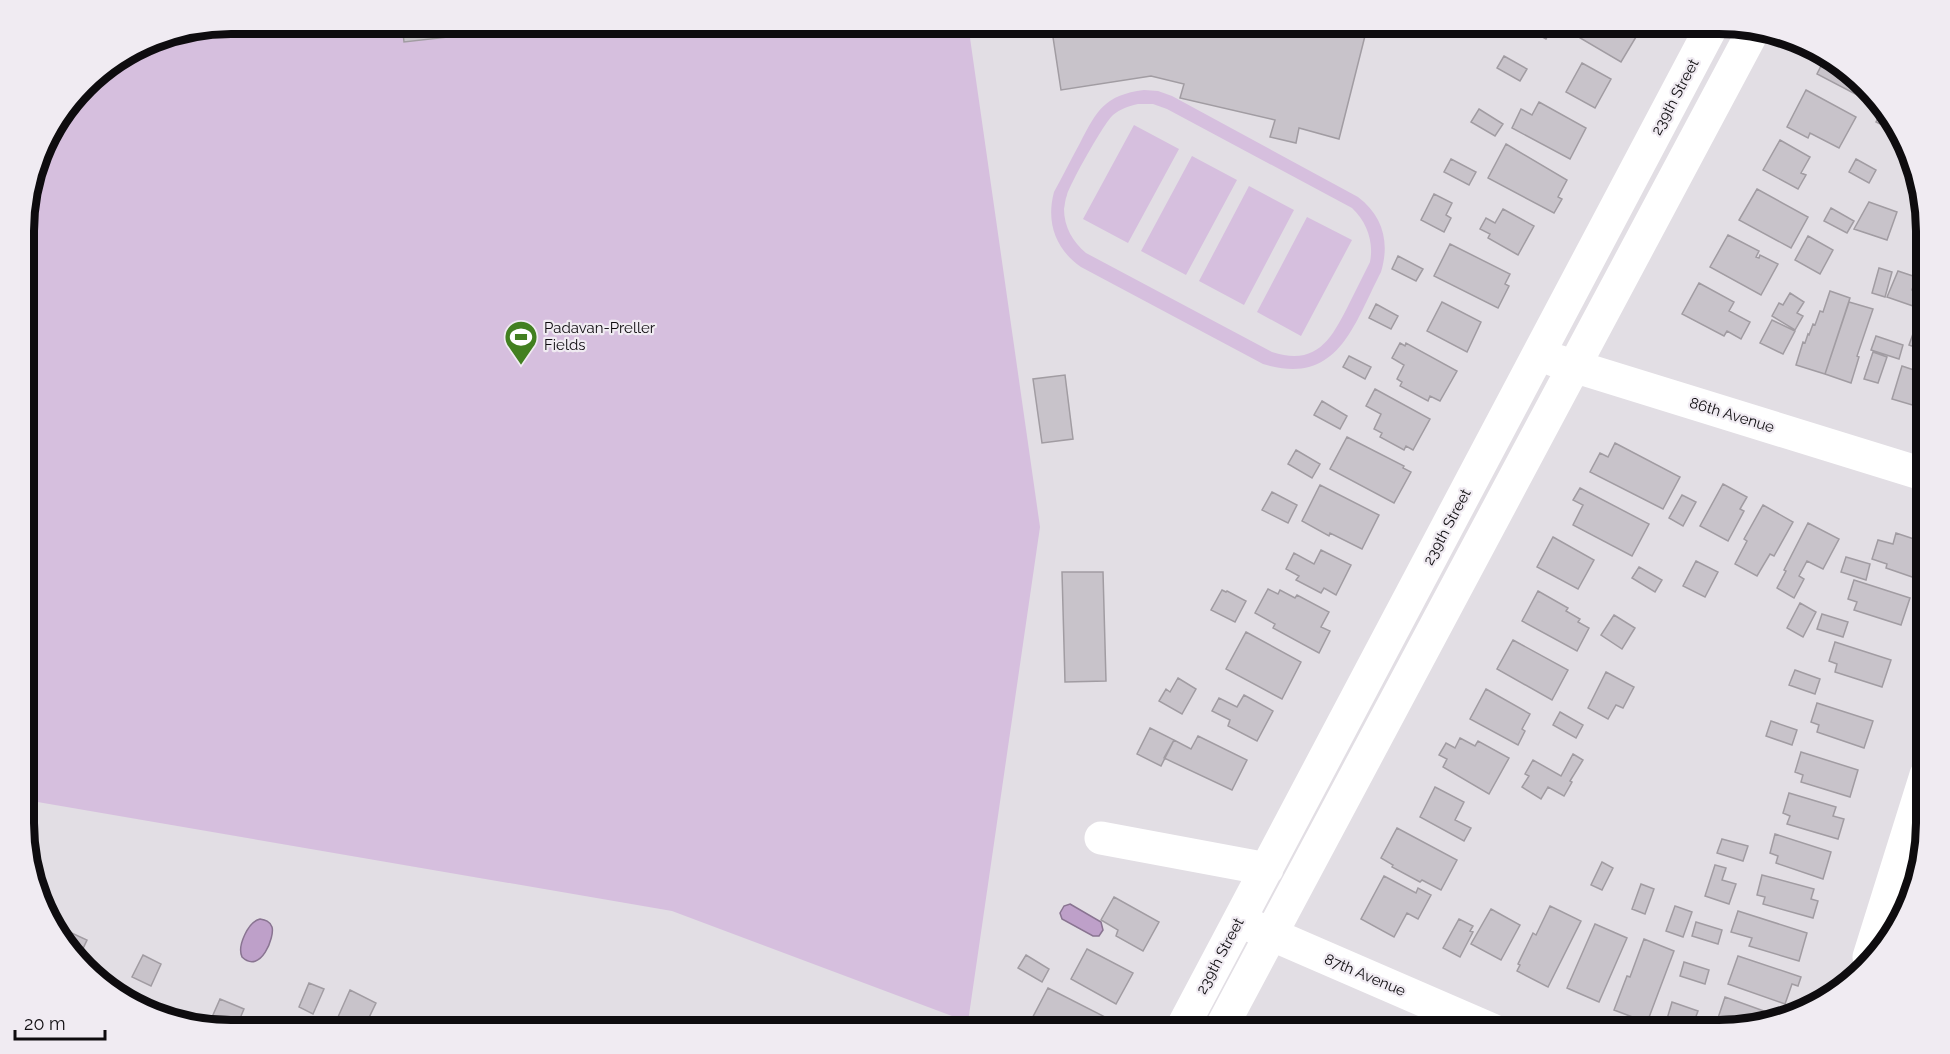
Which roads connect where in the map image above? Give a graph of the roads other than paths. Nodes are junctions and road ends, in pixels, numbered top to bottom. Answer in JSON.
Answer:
{"nodes":[{"id":1,"x":1708,"y":34,"type":"edge"},
{"id":2,"x":1750,"y":37,"type":"edge"},
{"id":3,"x":1538,"y":355,"type":"junction"},
{"id":4,"x":1574,"y":367,"type":"junction"},
{"id":5,"x":1916,"y":472,"type":"edge"},
{"id":6,"x":1101,"y":838,"type":"dead end"},
{"id":7,"x":1915,"y":839,"type":"edge"},
{"id":8,"x":1267,"y":869,"type":"junction"},
{"id":9,"x":1239,"y":920,"type":"junction"},
{"id":10,"x":1271,"y":935,"type":"junction"},
{"id":11,"x":1875,"y":941,"type":"edge"},
{"id":12,"x":1187,"y":1019,"type":"edge"},
{"id":13,"x":1226,"y":1019,"type":"edge"},
{"id":14,"x":1467,"y":1019,"type":"edge"}],
"edges":[{"from":1,"to":3,"type":"street","name":"239th Street"},
{"from":2,"to":4,"type":"street"},
{"from":3,"to":4,"type":"street","name":"86th Avenue"},
{"from":3,"to":8,"type":"street","name":"239th Street"},
{"from":4,"to":5,"type":"street","name":"86th Avenue"},
{"from":4,"to":10,"type":"street"},
{"from":6,"to":8,"type":"street"},
{"from":7,"to":11,"type":"street"},
{"from":8,"to":9,"type":"street","name":"239th Street"},
{"from":9,"to":10,"type":"street","name":"87th Avenue"},
{"from":9,"to":12,"type":"street","name":"239th Street"},
{"from":10,"to":13,"type":"street"},
{"from":10,"to":14,"type":"street","name":"87th Avenue"}]}
